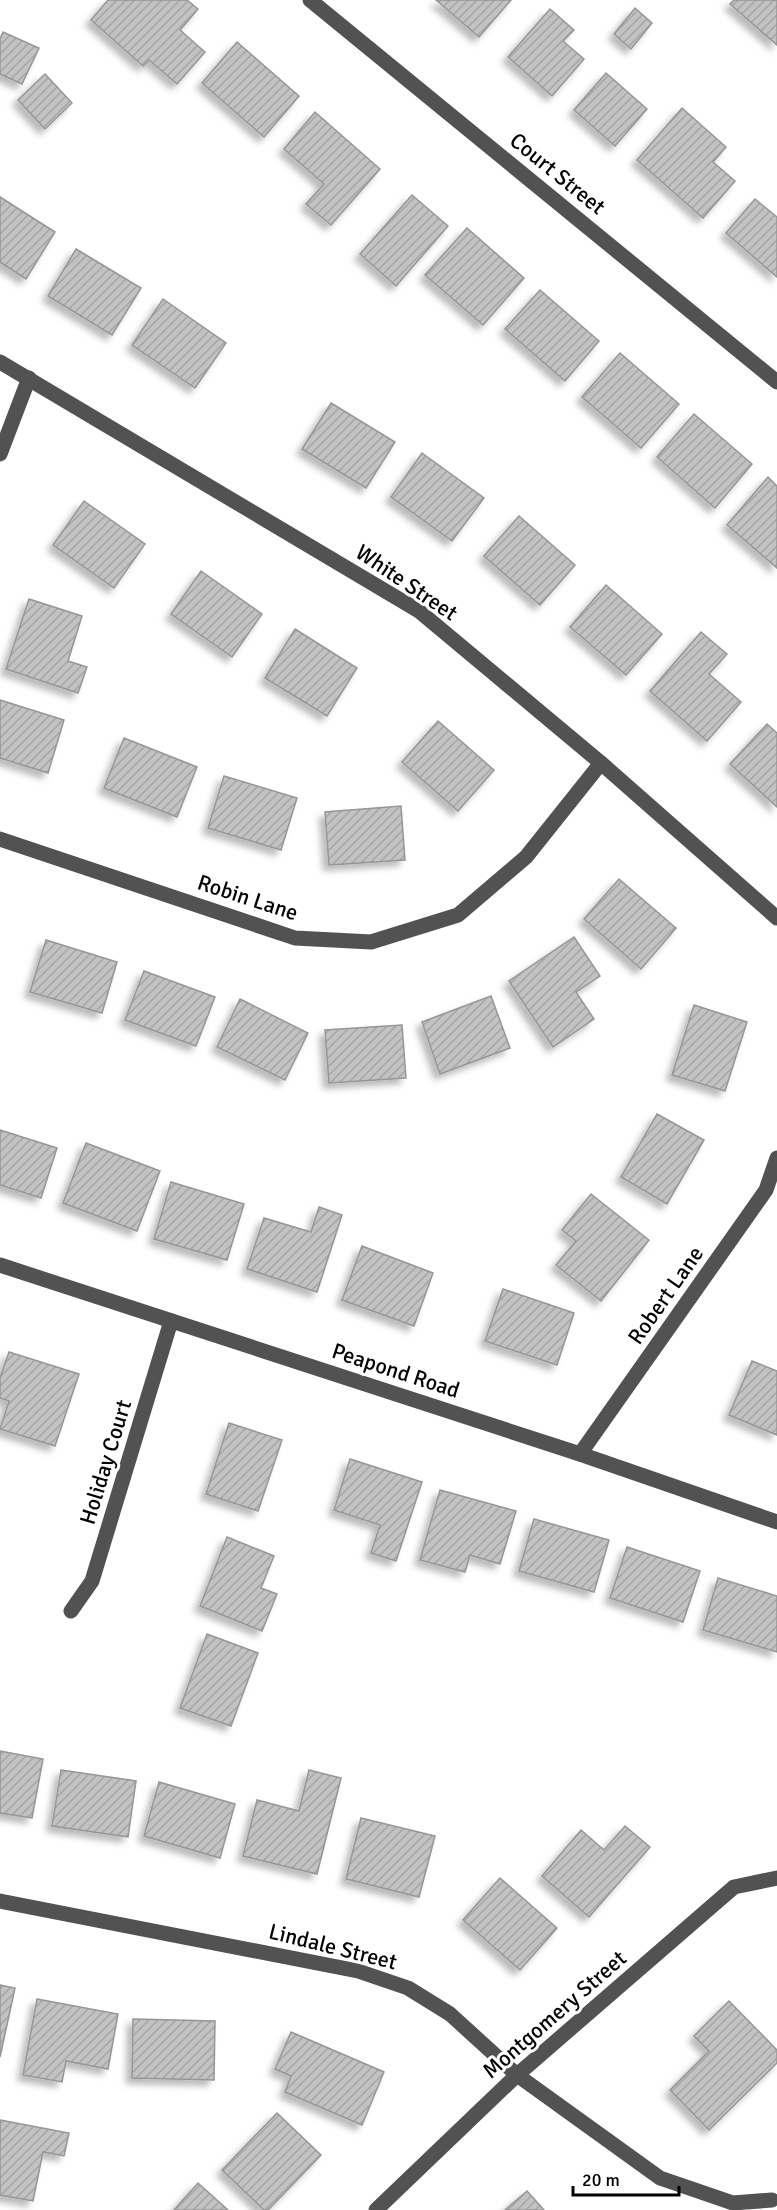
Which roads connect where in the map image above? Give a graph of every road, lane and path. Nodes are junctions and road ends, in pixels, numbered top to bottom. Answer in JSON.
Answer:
{"nodes":[{"id":1,"x":310,"y":0,"type":"edge"},
{"id":2,"x":0,"y":362,"type":"edge"},
{"id":3,"x":29,"y":378,"type":"junction"},
{"id":4,"x":777,"y":382,"type":"edge"},
{"id":5,"x":0,"y":454,"type":"edge"},
{"id":6,"x":601,"y":763,"type":"junction"},
{"id":7,"x":0,"y":839,"type":"edge"},
{"id":8,"x":777,"y":918,"type":"edge"},
{"id":9,"x":777,"y":1158,"type":"edge"},
{"id":10,"x":0,"y":1265,"type":"edge"},
{"id":11,"x":171,"y":1321,"type":"junction"},
{"id":12,"x":580,"y":1454,"type":"junction"},
{"id":13,"x":777,"y":1522,"type":"edge"},
{"id":14,"x":70,"y":1611,"type":"dead end"},
{"id":15,"x":777,"y":1878,"type":"edge"},
{"id":16,"x":0,"y":1901,"type":"edge"},
{"id":17,"x":517,"y":2075,"type":"junction"},
{"id":18,"x":772,"y":2200,"type":"dead end"},
{"id":19,"x":376,"y":2210,"type":"edge"}],
"edges":[{"from":1,"to":4,"type":"street","name":"Court Street"},
{"from":2,"to":3,"type":"street","name":"White Street"},
{"from":3,"to":5,"type":"street"},
{"from":3,"to":6,"type":"street","name":"White Street"},
{"from":6,"to":7,"type":"street","name":"Robin Lane"},
{"from":6,"to":8,"type":"street","name":"White Street"},
{"from":9,"to":12,"type":"street","name":"Robert Lane"},
{"from":10,"to":11,"type":"street","name":"Peapond Road"},
{"from":11,"to":12,"type":"street","name":"Peapond Road"},
{"from":11,"to":14,"type":"street","name":"Holiday Court"},
{"from":12,"to":13,"type":"street","name":"Peapond Road"},
{"from":15,"to":17,"type":"street","name":"Montgomery Street"},
{"from":16,"to":17,"type":"street","name":"Lindale Street"},
{"from":17,"to":18,"type":"street","name":"Lindale Street"},
{"from":17,"to":19,"type":"street","name":"Montgomery Street"}]}
